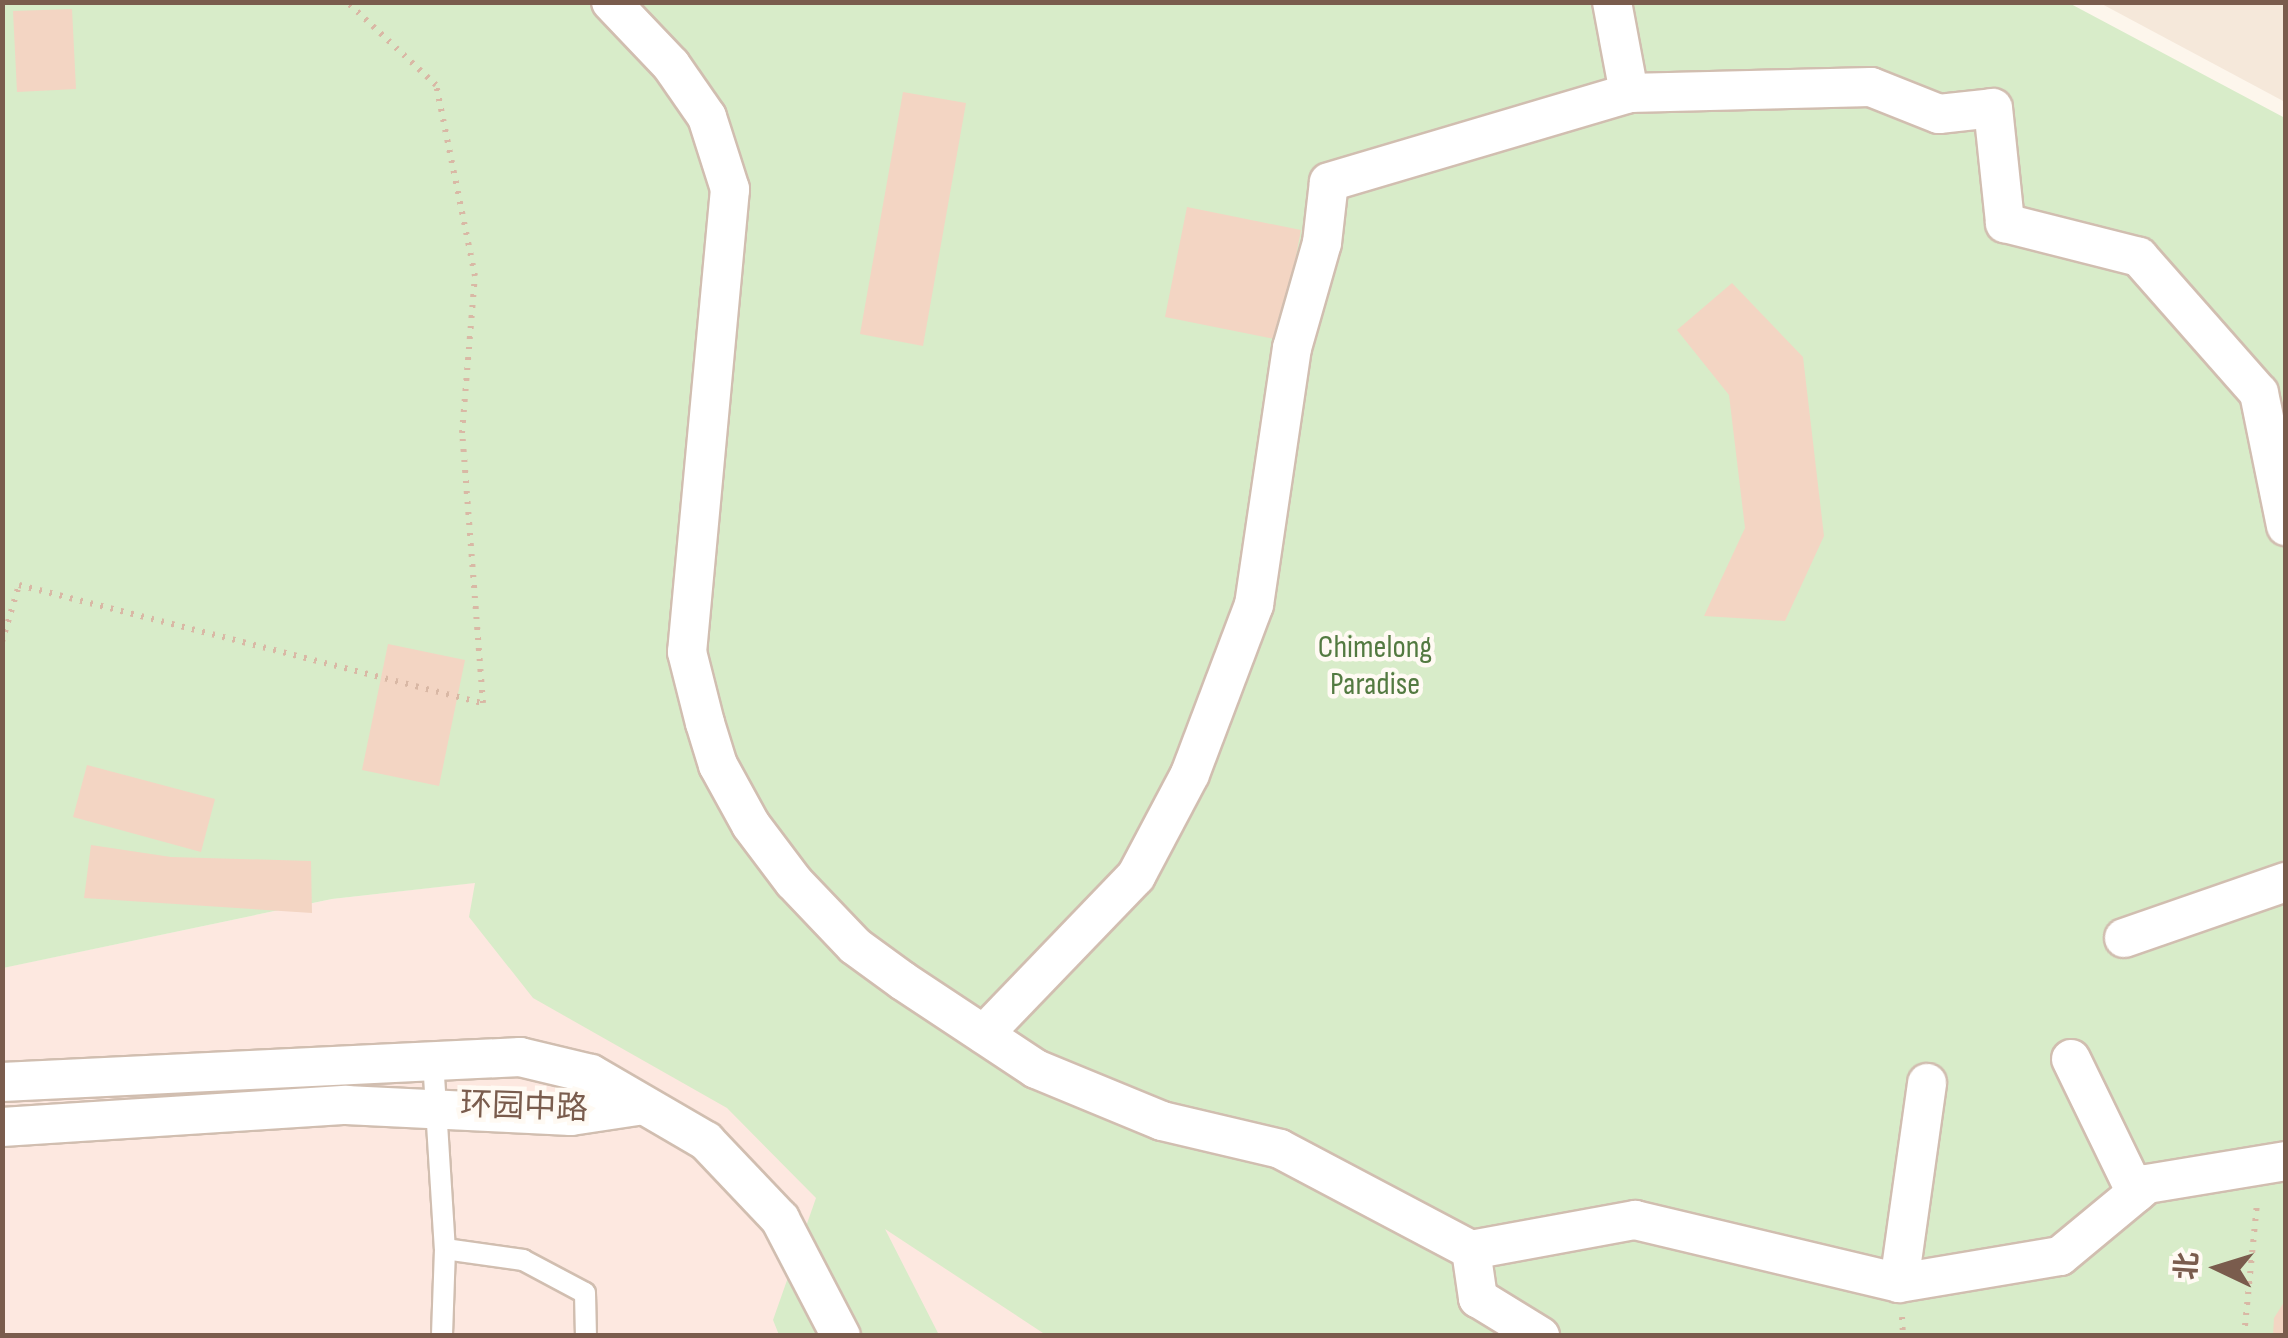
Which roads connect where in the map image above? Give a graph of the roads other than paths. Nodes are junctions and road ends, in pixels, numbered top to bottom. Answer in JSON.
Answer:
{"nodes":[{"id":1,"x":611,"y":2,"type":"edge"},
{"id":2,"x":1612,"y":2,"type":"edge"},
{"id":3,"x":1629,"y":93,"type":"junction"},
{"id":4,"x":2286,"y":526,"type":"edge"},
{"id":5,"x":2286,"y":882,"type":"edge"},
{"id":6,"x":2124,"y":938,"type":"dead end"},
{"id":7,"x":984,"y":1034,"type":"junction"},
{"id":8,"x":2070,"y":1059,"type":"dead end"},
{"id":9,"x":433,"y":1060,"type":"junction"},
{"id":10,"x":2,"y":1082,"type":"edge"},
{"id":11,"x":1926,"y":1083,"type":"dead end"},
{"id":12,"x":437,"y":1105,"type":"junction"},
{"id":13,"x":638,"y":1106,"type":"junction"},
{"id":14,"x":2,"y":1127,"type":"edge"},
{"id":15,"x":2273,"y":1162,"type":"edge"},
{"id":16,"x":2136,"y":1193,"type":"junction"},
{"id":17,"x":445,"y":1249,"type":"junction"},
{"id":18,"x":1471,"y":1250,"type":"junction"},
{"id":19,"x":1899,"y":1283,"type":"junction"},
{"id":20,"x":442,"y":1336,"type":"edge"},
{"id":21,"x":586,"y":1336,"type":"edge"},
{"id":22,"x":841,"y":1336,"type":"edge"},
{"id":23,"x":1540,"y":1336,"type":"edge"}],
"edges":[{"from":1,"to":7,"type":"street"},
{"from":2,"to":3,"type":"street"},
{"from":3,"to":4,"type":"street"},
{"from":3,"to":7,"type":"street"},
{"from":5,"to":6,"type":"street"},
{"from":7,"to":18,"type":"street"},
{"from":8,"to":16,"type":"street"},
{"from":9,"to":10,"type":"street","name":"环园中路"},
{"from":9,"to":12,"type":"lane"},
{"from":9,"to":13,"type":"street","name":"环园中路"},
{"from":11,"to":19,"type":"street"},
{"from":12,"to":13,"type":"street","name":"环园中路"},
{"from":12,"to":14,"type":"street","name":"环园中路"},
{"from":12,"to":17,"type":"lane"},
{"from":13,"to":22,"type":"street"},
{"from":15,"to":16,"type":"street"},
{"from":16,"to":19,"type":"street"},
{"from":17,"to":20,"type":"lane"},
{"from":17,"to":21,"type":"lane"},
{"from":18,"to":19,"type":"street"},
{"from":18,"to":23,"type":"street"}]}
